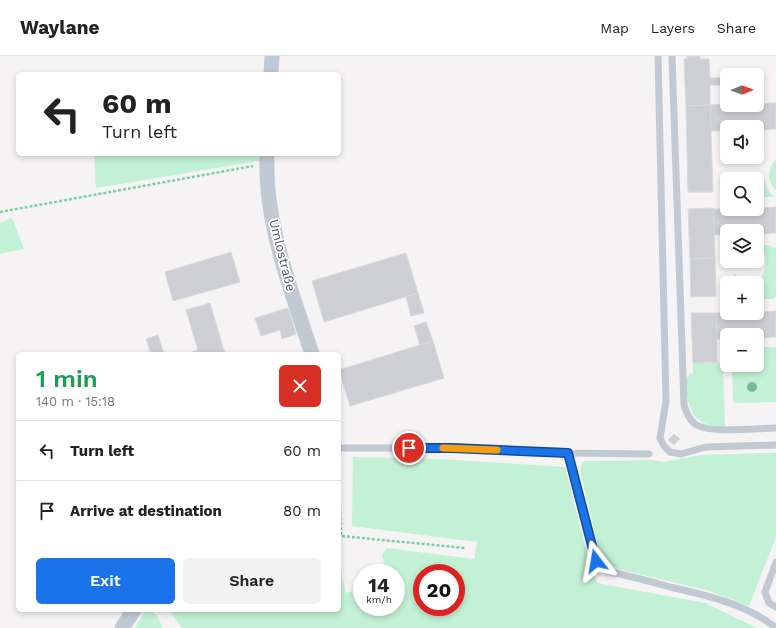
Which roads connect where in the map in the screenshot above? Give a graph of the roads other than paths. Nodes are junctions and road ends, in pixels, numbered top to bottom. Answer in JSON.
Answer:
{"nodes":[{"id":1,"x":272,"y":56,"type":"edge"},
{"id":2,"x":658,"y":56,"type":"edge"},
{"id":3,"x":672,"y":56,"type":"edge"},
{"id":4,"x":271,"y":72,"type":"edge"},
{"id":5,"x":267,"y":159,"type":"edge"},
{"id":6,"x":311,"y":352,"type":"edge"},
{"id":7,"x":776,"y":428,"type":"edge"},
{"id":8,"x":776,"y":445,"type":"edge"},
{"id":9,"x":341,"y":448,"type":"edge"},
{"id":10,"x":568,"y":453,"type":"junction"},
{"id":11,"x":648,"y":454,"type":"dead end"},
{"id":12,"x":776,"y":562,"type":"edge"},
{"id":13,"x":776,"y":607,"type":"edge"},
{"id":14,"x":133,"y":612,"type":"edge"},
{"id":15,"x":122,"y":628,"type":"edge"},
{"id":16,"x":776,"y":628,"type":"edge"}],
"edges":[{"from":1,"to":4,"type":"street"},
{"from":2,"to":8,"type":"lane"},
{"from":3,"to":7,"type":"lane"},
{"from":5,"to":6,"type":"street","name":"Umlostraße"},
{"from":9,"to":10,"type":"lane"},
{"from":10,"to":11,"type":"lane"},
{"from":10,"to":16,"type":"lane"},
{"from":12,"to":13,"type":"lane"},
{"from":14,"to":15,"type":"street"}]}
